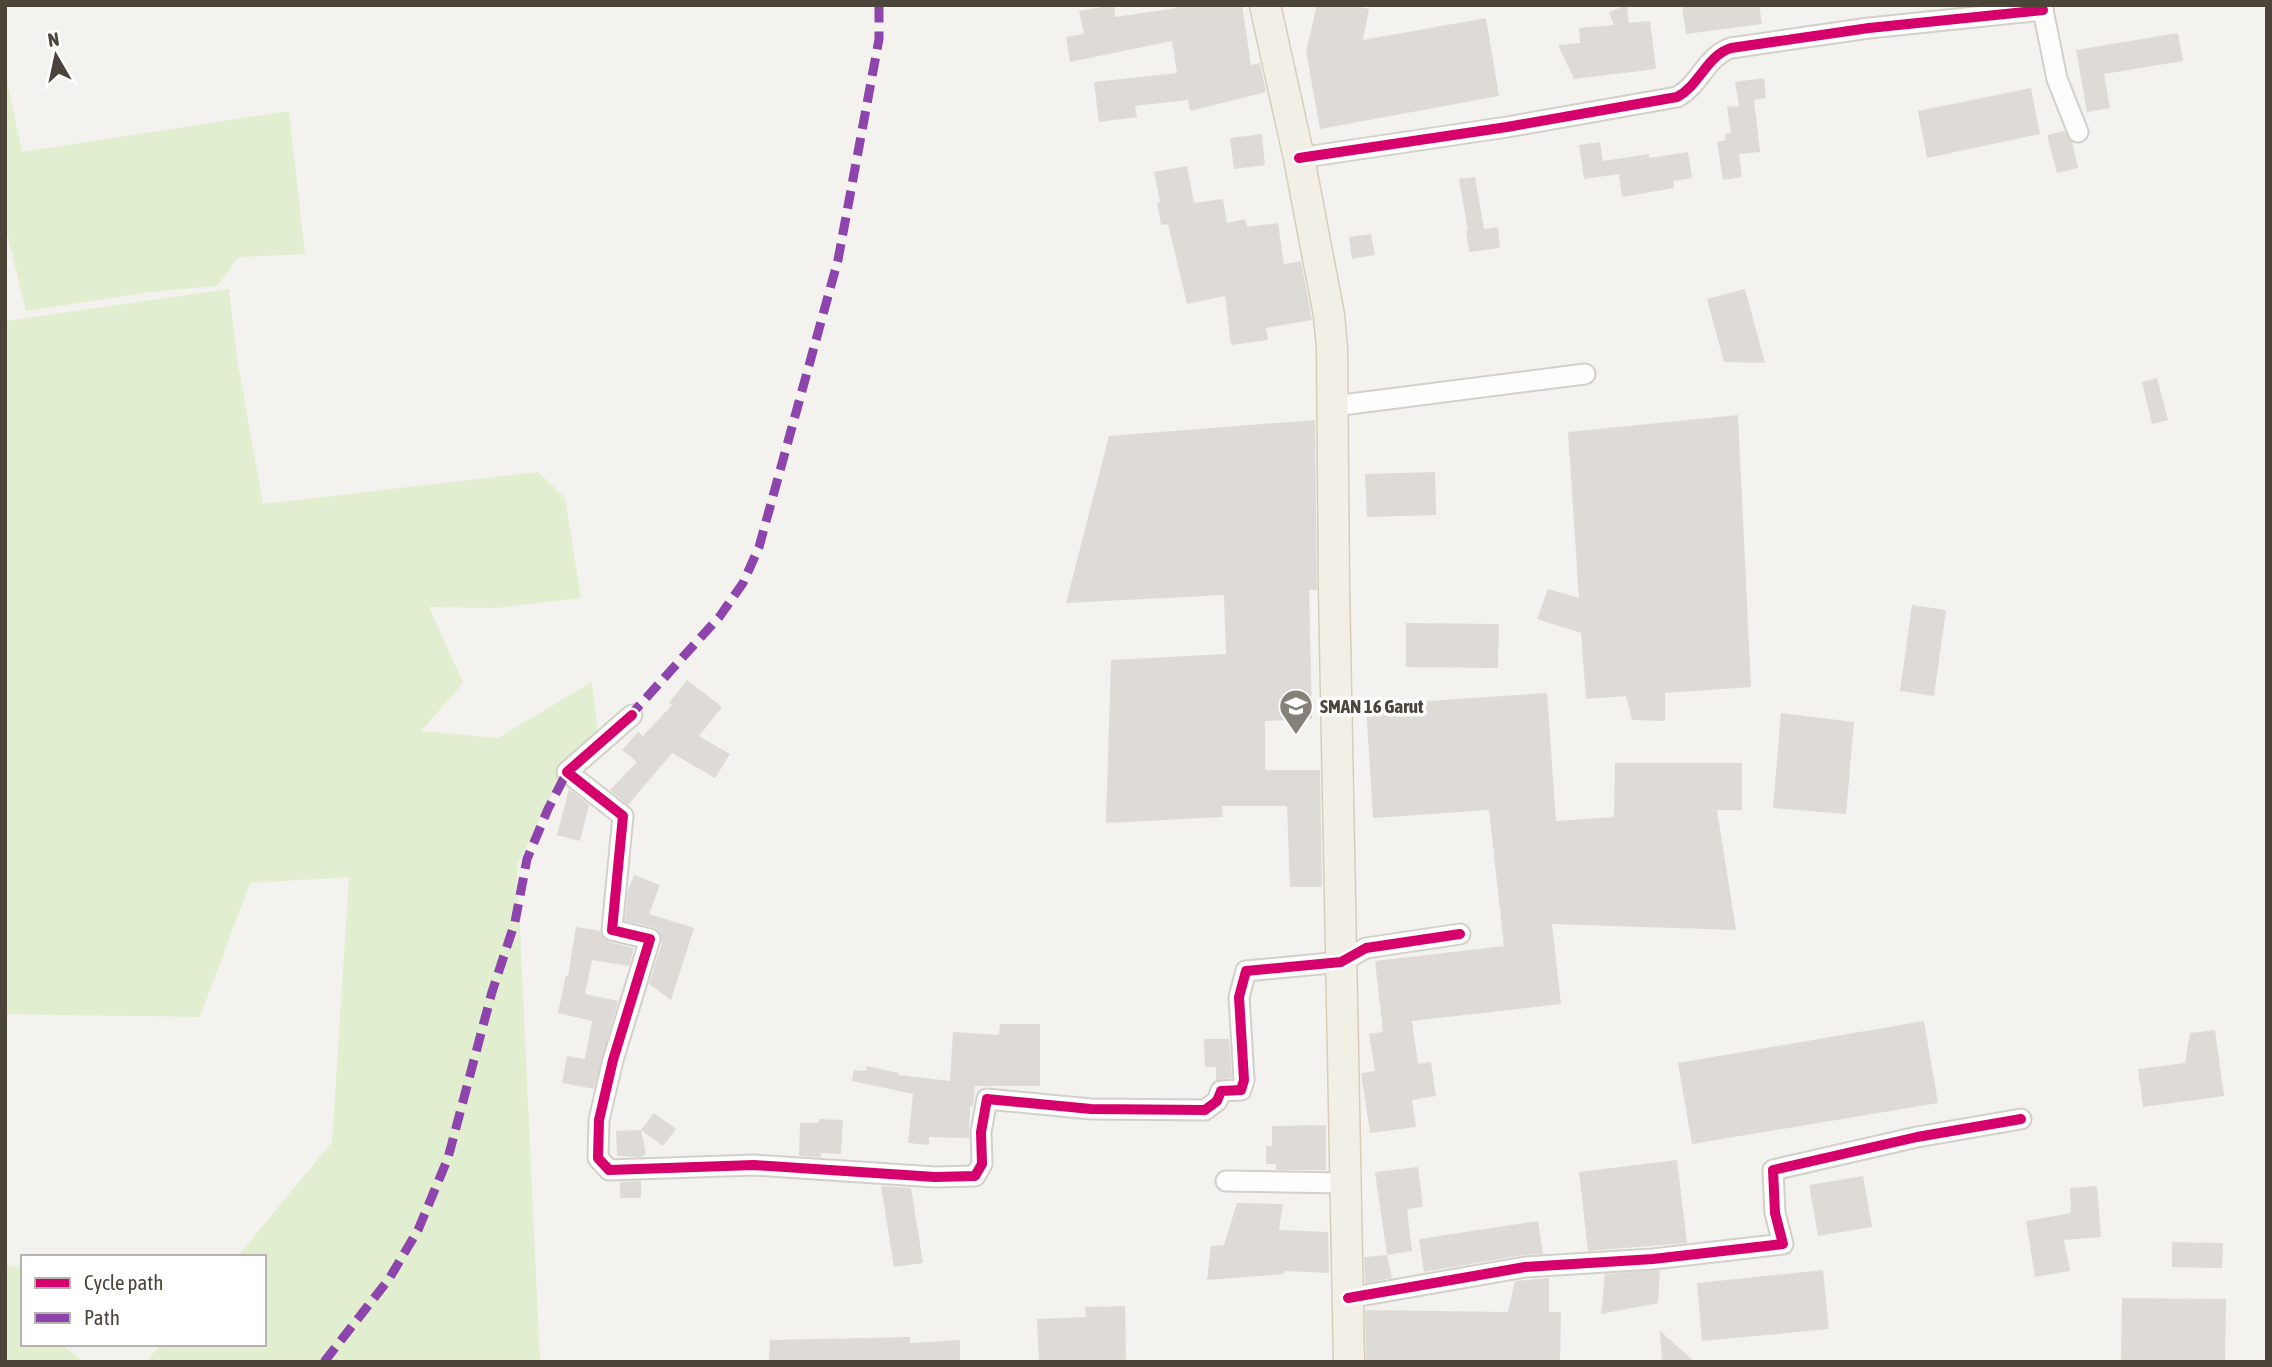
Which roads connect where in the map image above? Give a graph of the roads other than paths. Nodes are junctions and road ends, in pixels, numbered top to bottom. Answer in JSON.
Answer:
{"nodes":[{"id":1,"x":1265,"y":5,"type":"edge"},
{"id":2,"x":2042,"y":8,"type":"edge"},
{"id":3,"x":2078,"y":132,"type":"dead end"},
{"id":4,"x":1299,"y":158,"type":"junction"},
{"id":5,"x":1585,"y":374,"type":"dead end"},
{"id":6,"x":1334,"y":406,"type":"junction"},
{"id":7,"x":632,"y":715,"type":"dead end"},
{"id":8,"x":1460,"y":934,"type":"dead end"},
{"id":9,"x":1341,"y":962,"type":"junction"},
{"id":10,"x":2021,"y":1119,"type":"dead end"},
{"id":11,"x":1226,"y":1181,"type":"dead end"},
{"id":12,"x":1345,"y":1183,"type":"junction"},
{"id":13,"x":1348,"y":1298,"type":"junction"},
{"id":14,"x":1349,"y":1362,"type":"edge"}],
"edges":[{"from":1,"to":4,"type":"main road"},
{"from":2,"to":3,"type":"street"},
{"from":2,"to":4,"type":"street"},
{"from":4,"to":6,"type":"main road"},
{"from":5,"to":6,"type":"street"},
{"from":6,"to":9,"type":"main road"},
{"from":7,"to":9,"type":"street"},
{"from":8,"to":9,"type":"street"},
{"from":9,"to":12,"type":"main road"},
{"from":10,"to":13,"type":"street"},
{"from":11,"to":12,"type":"street"},
{"from":12,"to":13,"type":"main road"},
{"from":13,"to":14,"type":"main road"}]}
